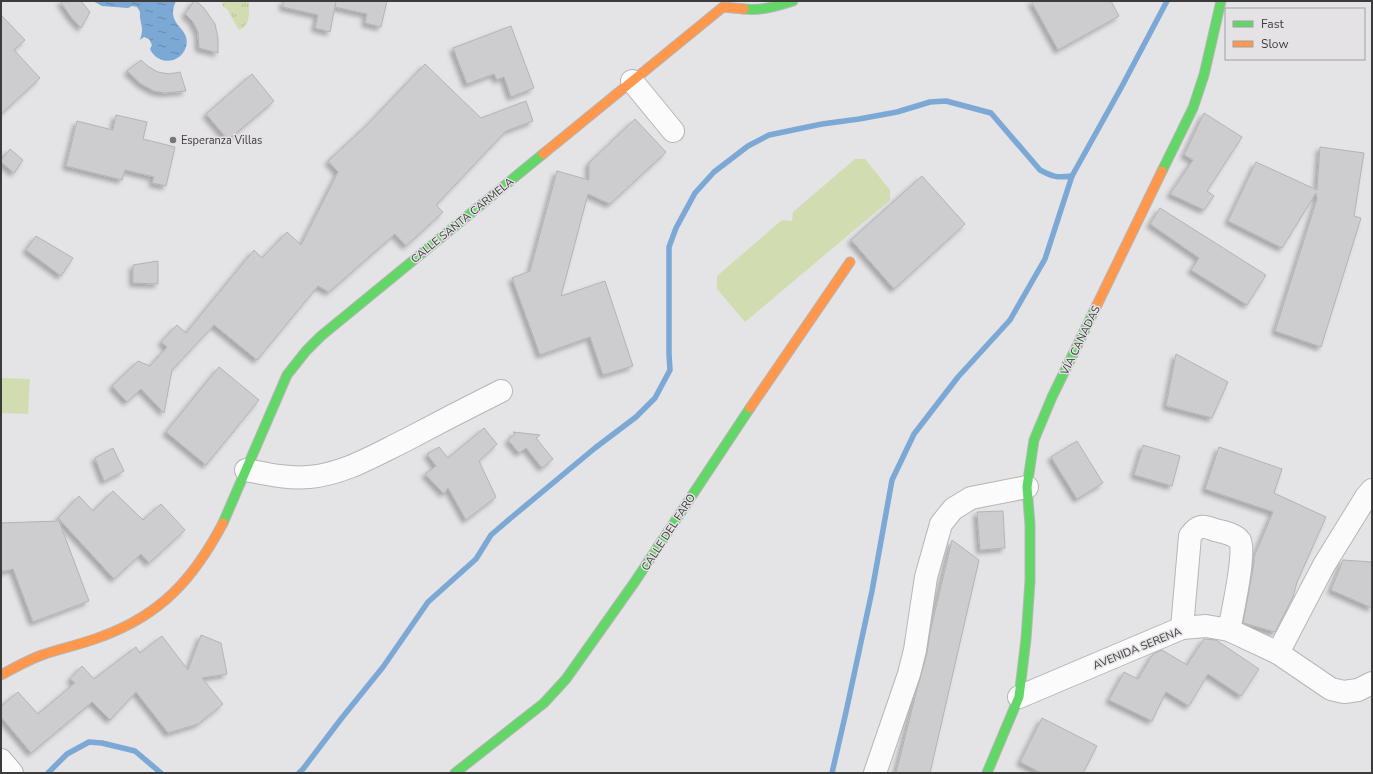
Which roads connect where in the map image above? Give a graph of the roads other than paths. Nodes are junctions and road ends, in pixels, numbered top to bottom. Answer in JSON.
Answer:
{"nodes":[{"id":1,"x":793,"y":1,"type":"edge"},
{"id":2,"x":1221,"y":1,"type":"edge"},
{"id":3,"x":722,"y":4,"type":"edge"},
{"id":4,"x":632,"y":81,"type":"junction"},
{"id":5,"x":673,"y":130,"type":"dead end"},
{"id":6,"x":850,"y":262,"type":"dead end"},
{"id":7,"x":501,"y":391,"type":"dead end"},
{"id":8,"x":246,"y":470,"type":"junction"},
{"id":9,"x":1027,"y":487,"type":"junction"},
{"id":10,"x":1372,"y":490,"type":"edge"},
{"id":11,"x":1182,"y":628,"type":"junction"},
{"id":12,"x":1229,"y":630,"type":"junction"},
{"id":13,"x":1278,"y":653,"type":"junction"},
{"id":14,"x":1,"y":675,"type":"edge"},
{"id":15,"x":1372,"y":683,"type":"edge"},
{"id":16,"x":1020,"y":697,"type":"junction"},
{"id":17,"x":1,"y":760,"type":"edge"},
{"id":18,"x":12,"y":773,"type":"edge"},
{"id":19,"x":455,"y":773,"type":"edge"},
{"id":20,"x":875,"y":773,"type":"edge"},
{"id":21,"x":987,"y":773,"type":"edge"}],
"edges":[{"from":1,"to":3,"type":"street","name":"CALLE SANTA CARMELA"},
{"from":2,"to":9,"type":"street","name":"VÍA CANADAS"},
{"from":3,"to":4,"type":"street","name":"CALLE SANTA CARMELA"},
{"from":4,"to":5,"type":"street"},
{"from":4,"to":8,"type":"street","name":"CALLE SANTA CARMELA"},
{"from":6,"to":19,"type":"street","name":"CALLE DEL FARO"},
{"from":7,"to":8,"type":"street"},
{"from":8,"to":14,"type":"street","name":"CALLE SANTA CARMELA"},
{"from":9,"to":16,"type":"street","name":"VÍA CANADAS"},
{"from":9,"to":20,"type":"street"},
{"from":10,"to":13,"type":"street"},
{"from":11,"to":12,"type":"street","name":"AVENIDA SERENA"},
{"from":11,"to":12,"type":"street"},
{"from":11,"to":16,"type":"street","name":"AVENIDA SERENA"},
{"from":12,"to":13,"type":"street","name":"AVENIDA SERENA"},
{"from":13,"to":15,"type":"street","name":"AVENIDA SERENA"},
{"from":16,"to":21,"type":"street","name":"VÍA CANADAS"},
{"from":17,"to":18,"type":"street"}]}
